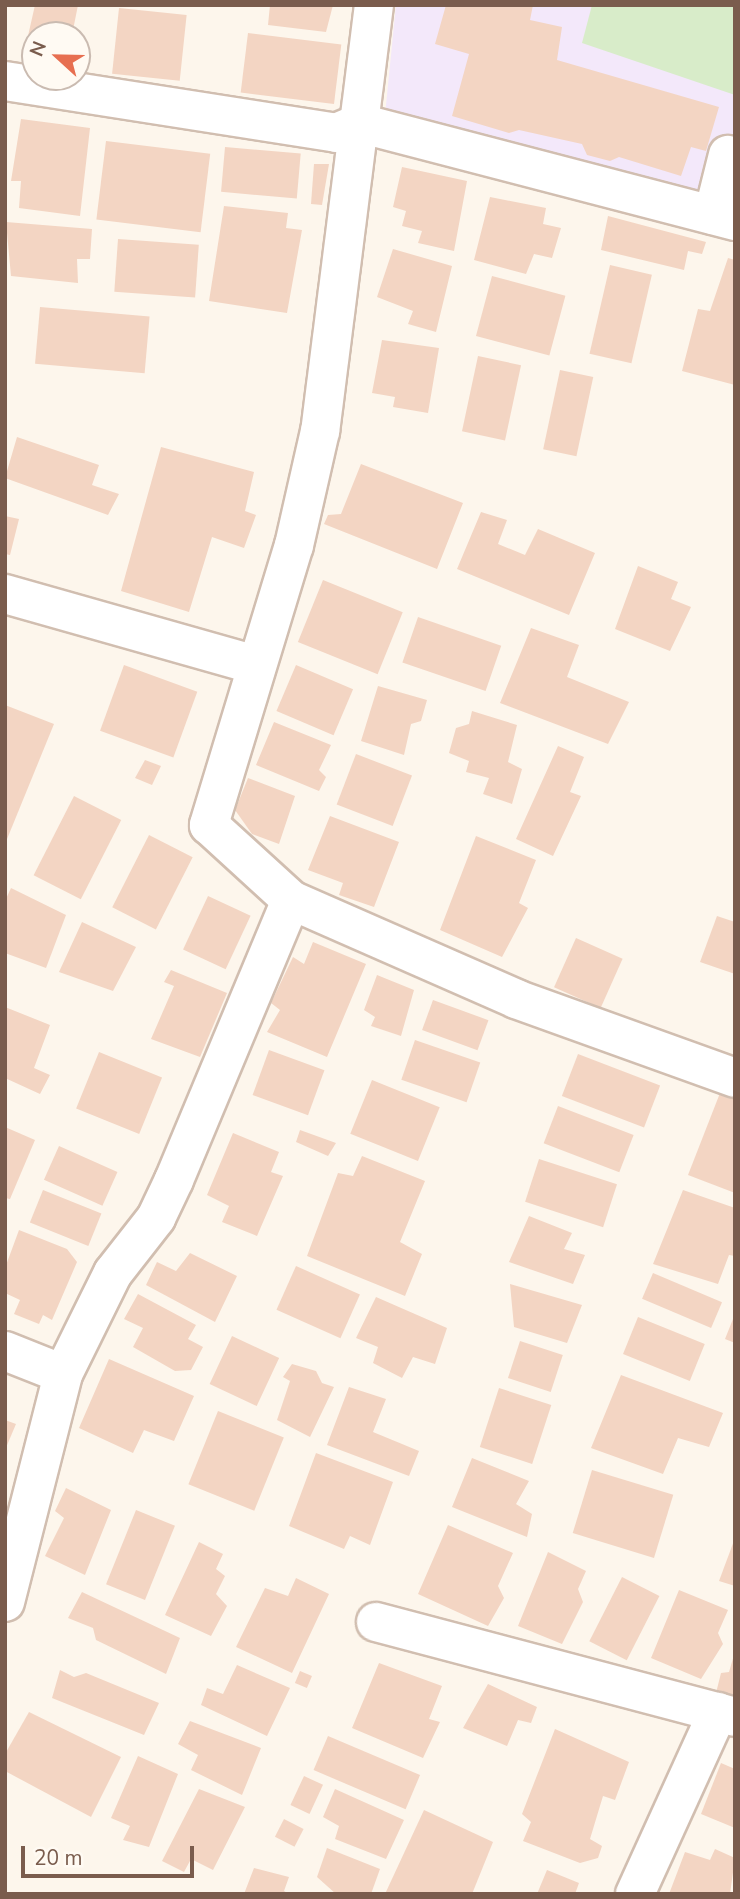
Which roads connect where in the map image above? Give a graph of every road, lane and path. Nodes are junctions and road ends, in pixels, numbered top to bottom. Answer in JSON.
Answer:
{"nodes":[{"id":1,"x":374,"y":5,"type":"edge"},
{"id":2,"x":5,"y":81,"type":"edge"},
{"id":3,"x":359,"y":122,"type":"junction"},
{"id":4,"x":728,"y":155,"type":"dead end"},
{"id":5,"x":724,"y":218,"type":"edge"},
{"id":6,"x":5,"y":594,"type":"edge"},
{"id":7,"x":256,"y":665,"type":"junction"},
{"id":8,"x":291,"y":900,"type":"junction"},
{"id":9,"x":735,"y":1078,"type":"edge"},
{"id":10,"x":5,"y":1350,"type":"edge"},
{"id":11,"x":63,"y":1374,"type":"junction"},
{"id":12,"x":5,"y":1602,"type":"edge"},
{"id":13,"x":376,"y":1622,"type":"dead end"},
{"id":14,"x":726,"y":1714,"type":"edge"},
{"id":15,"x":635,"y":1894,"type":"edge"}],
"edges":[{"from":1,"to":3,"type":"street"},
{"from":2,"to":3,"type":"street"},
{"from":3,"to":5,"type":"street"},
{"from":3,"to":7,"type":"street"},
{"from":4,"to":5,"type":"street"},
{"from":6,"to":7,"type":"street"},
{"from":7,"to":8,"type":"street"},
{"from":8,"to":9,"type":"street"},
{"from":8,"to":11,"type":"street"},
{"from":10,"to":11,"type":"street"},
{"from":11,"to":12,"type":"street"},
{"from":13,"to":14,"type":"street"},
{"from":14,"to":15,"type":"street"}]}
